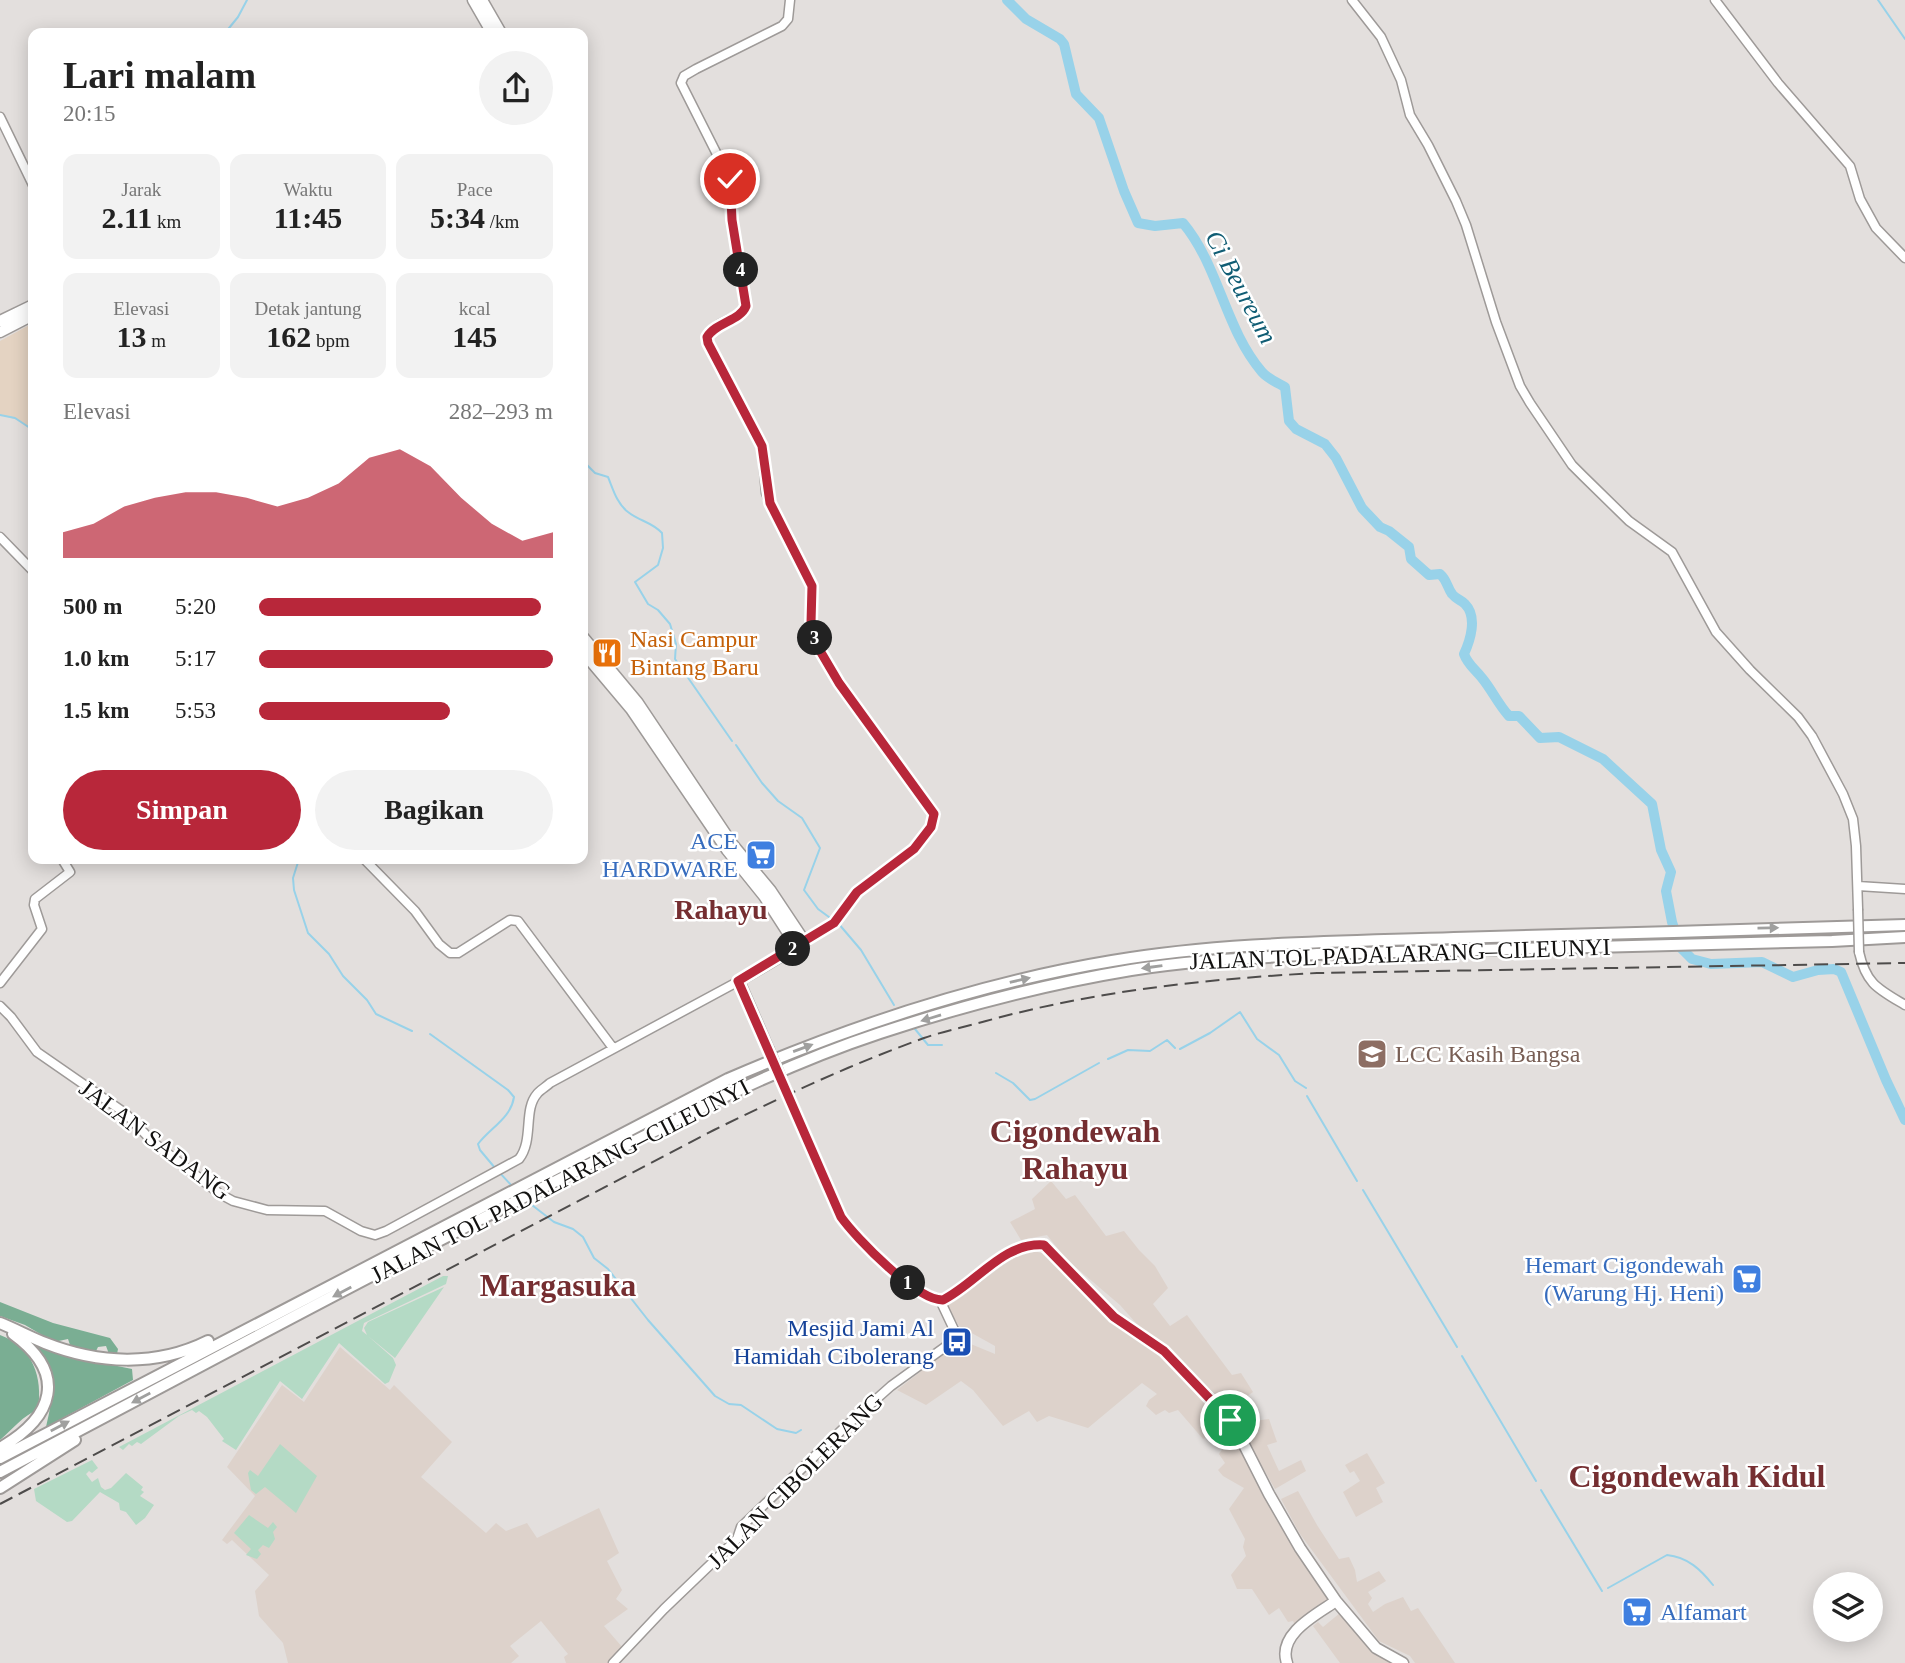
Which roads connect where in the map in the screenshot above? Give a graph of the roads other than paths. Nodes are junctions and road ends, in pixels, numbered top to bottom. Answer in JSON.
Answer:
{"nodes":[{"id":1,"x":473,"y":0,"type":"edge"},
{"id":2,"x":482,"y":0,"type":"edge"},
{"id":3,"x":790,"y":0,"type":"edge"},
{"id":4,"x":1352,"y":0,"type":"edge"},
{"id":5,"x":1714,"y":0,"type":"edge"},
{"id":6,"x":489,"y":28,"type":"edge"},
{"id":7,"x":498,"y":28,"type":"edge"},
{"id":8,"x":0,"y":117,"type":"edge"},
{"id":9,"x":28,"y":175,"type":"edge"},
{"id":10,"x":1905,"y":258,"type":"edge"},
{"id":11,"x":28,"y":307,"type":"edge"},
{"id":12,"x":28,"y":318,"type":"edge"},
{"id":13,"x":0,"y":321,"type":"edge"},
{"id":14,"x":0,"y":332,"type":"edge"},
{"id":15,"x":0,"y":537,"type":"edge"},
{"id":16,"x":28,"y":566,"type":"edge"},
{"id":17,"x":588,"y":643,"type":"edge"},
{"id":18,"x":588,"y":658,"type":"edge"},
{"id":19,"x":675,"y":767,"type":"junction"},
{"id":20,"x":65,"y":864,"type":"edge"},
{"id":21,"x":369,"y":864,"type":"edge"},
{"id":22,"x":1858,"y":886,"type":"junction"},
{"id":23,"x":1905,"y":889,"type":"edge"},
{"id":24,"x":1905,"y":925,"type":"edge"},
{"id":25,"x":1905,"y":937,"type":"edge"},
{"id":26,"x":1832,"y":941,"type":"junction"},
{"id":27,"x":801,"y":944,"type":"junction"},
{"id":28,"x":1905,"y":944,"type":"edge"},
{"id":29,"x":738,"y":981,"type":"junction"},
{"id":30,"x":0,"y":983,"type":"edge"},
{"id":31,"x":1905,"y":1004,"type":"edge"},
{"id":32,"x":0,"y":1006,"type":"edge"},
{"id":33,"x":612,"y":1048,"type":"junction"},
{"id":34,"x":525,"y":1190,"type":"junction"},
{"id":35,"x":508,"y":1198,"type":"junction"},
{"id":36,"x":342,"y":1279,"type":"junction"},
{"id":37,"x":940,"y":1300,"type":"junction"},
{"id":38,"x":0,"y":1325,"type":"edge"},
{"id":39,"x":111,"y":1413,"type":"junction"},
{"id":40,"x":0,"y":1448,"type":"edge"},
{"id":41,"x":0,"y":1458,"type":"edge"},
{"id":42,"x":0,"y":1472,"type":"edge"},
{"id":43,"x":0,"y":1488,"type":"edge"},
{"id":44,"x":1336,"y":1601,"type":"junction"},
{"id":45,"x":613,"y":1663,"type":"edge"},
{"id":46,"x":1287,"y":1663,"type":"edge"},
{"id":47,"x":1404,"y":1663,"type":"edge"}],
"edges":[{"from":1,"to":6,"type":"main road"},
{"from":2,"to":7,"type":"main road"},
{"from":3,"to":27,"type":"street"},
{"from":4,"to":22,"type":"street"},
{"from":5,"to":10,"type":"street"},
{"from":8,"to":9,"type":"street"},
{"from":11,"to":13,"type":"main road"},
{"from":12,"to":14,"type":"main road"},
{"from":15,"to":16,"type":"street"},
{"from":17,"to":19,"type":"main road"},
{"from":18,"to":19,"type":"main road"},
{"from":19,"to":27,"type":"main road"},
{"from":20,"to":30,"type":"street"},
{"from":21,"to":33,"type":"street"},
{"from":22,"to":23,"type":"street"},
{"from":22,"to":31,"type":"street","bridge":true},
{"from":34,"to":24,"type":"highway","name":"JALAN TOL PADALARANG–CILEUNYI","one_way":true},
{"from":25,"to":26,"type":"highway","name":"JALAN TOL PADALARANG–CILEUNYI"},
{"from":26,"to":28,"type":"highway"},
{"from":26,"to":34,"type":"highway","name":"JALAN TOL PADALARANG–CILEUNYI","one_way":true},
{"from":27,"to":29,"type":"main road"},
{"from":29,"to":33,"type":"street"},
{"from":29,"to":37,"type":"main road","bridge":true},
{"from":32,"to":33,"type":"street","name":"JALAN SADANG"},
{"from":34,"to":35,"type":"highway","name":"JALAN TOL PADALARANG–CILEUNYI"},
{"from":35,"to":36,"type":"highway","name":"JALAN TOL PADALARANG–CILEUNYI"},
{"from":35,"to":39,"type":"highway","name":"JALAN TOL PADALARANG–CILEUNYI","one_way":true},
{"from":36,"to":38,"type":"highway"},
{"from":41,"to":36,"type":"highway","name":"JALAN TOL PADALARANG–CILEUNYI","one_way":true},
{"from":37,"to":44,"type":"main road"},
{"from":37,"to":45,"type":"street","name":"JALAN CIBOLERANG"},
{"from":38,"to":40,"type":"highway"},
{"from":39,"to":42,"type":"highway","name":"JALAN TOL PADALARANG–CILEUNYI"},
{"from":39,"to":43,"type":"highway"},
{"from":44,"to":46,"type":"main road"},
{"from":44,"to":47,"type":"main road"}]}
